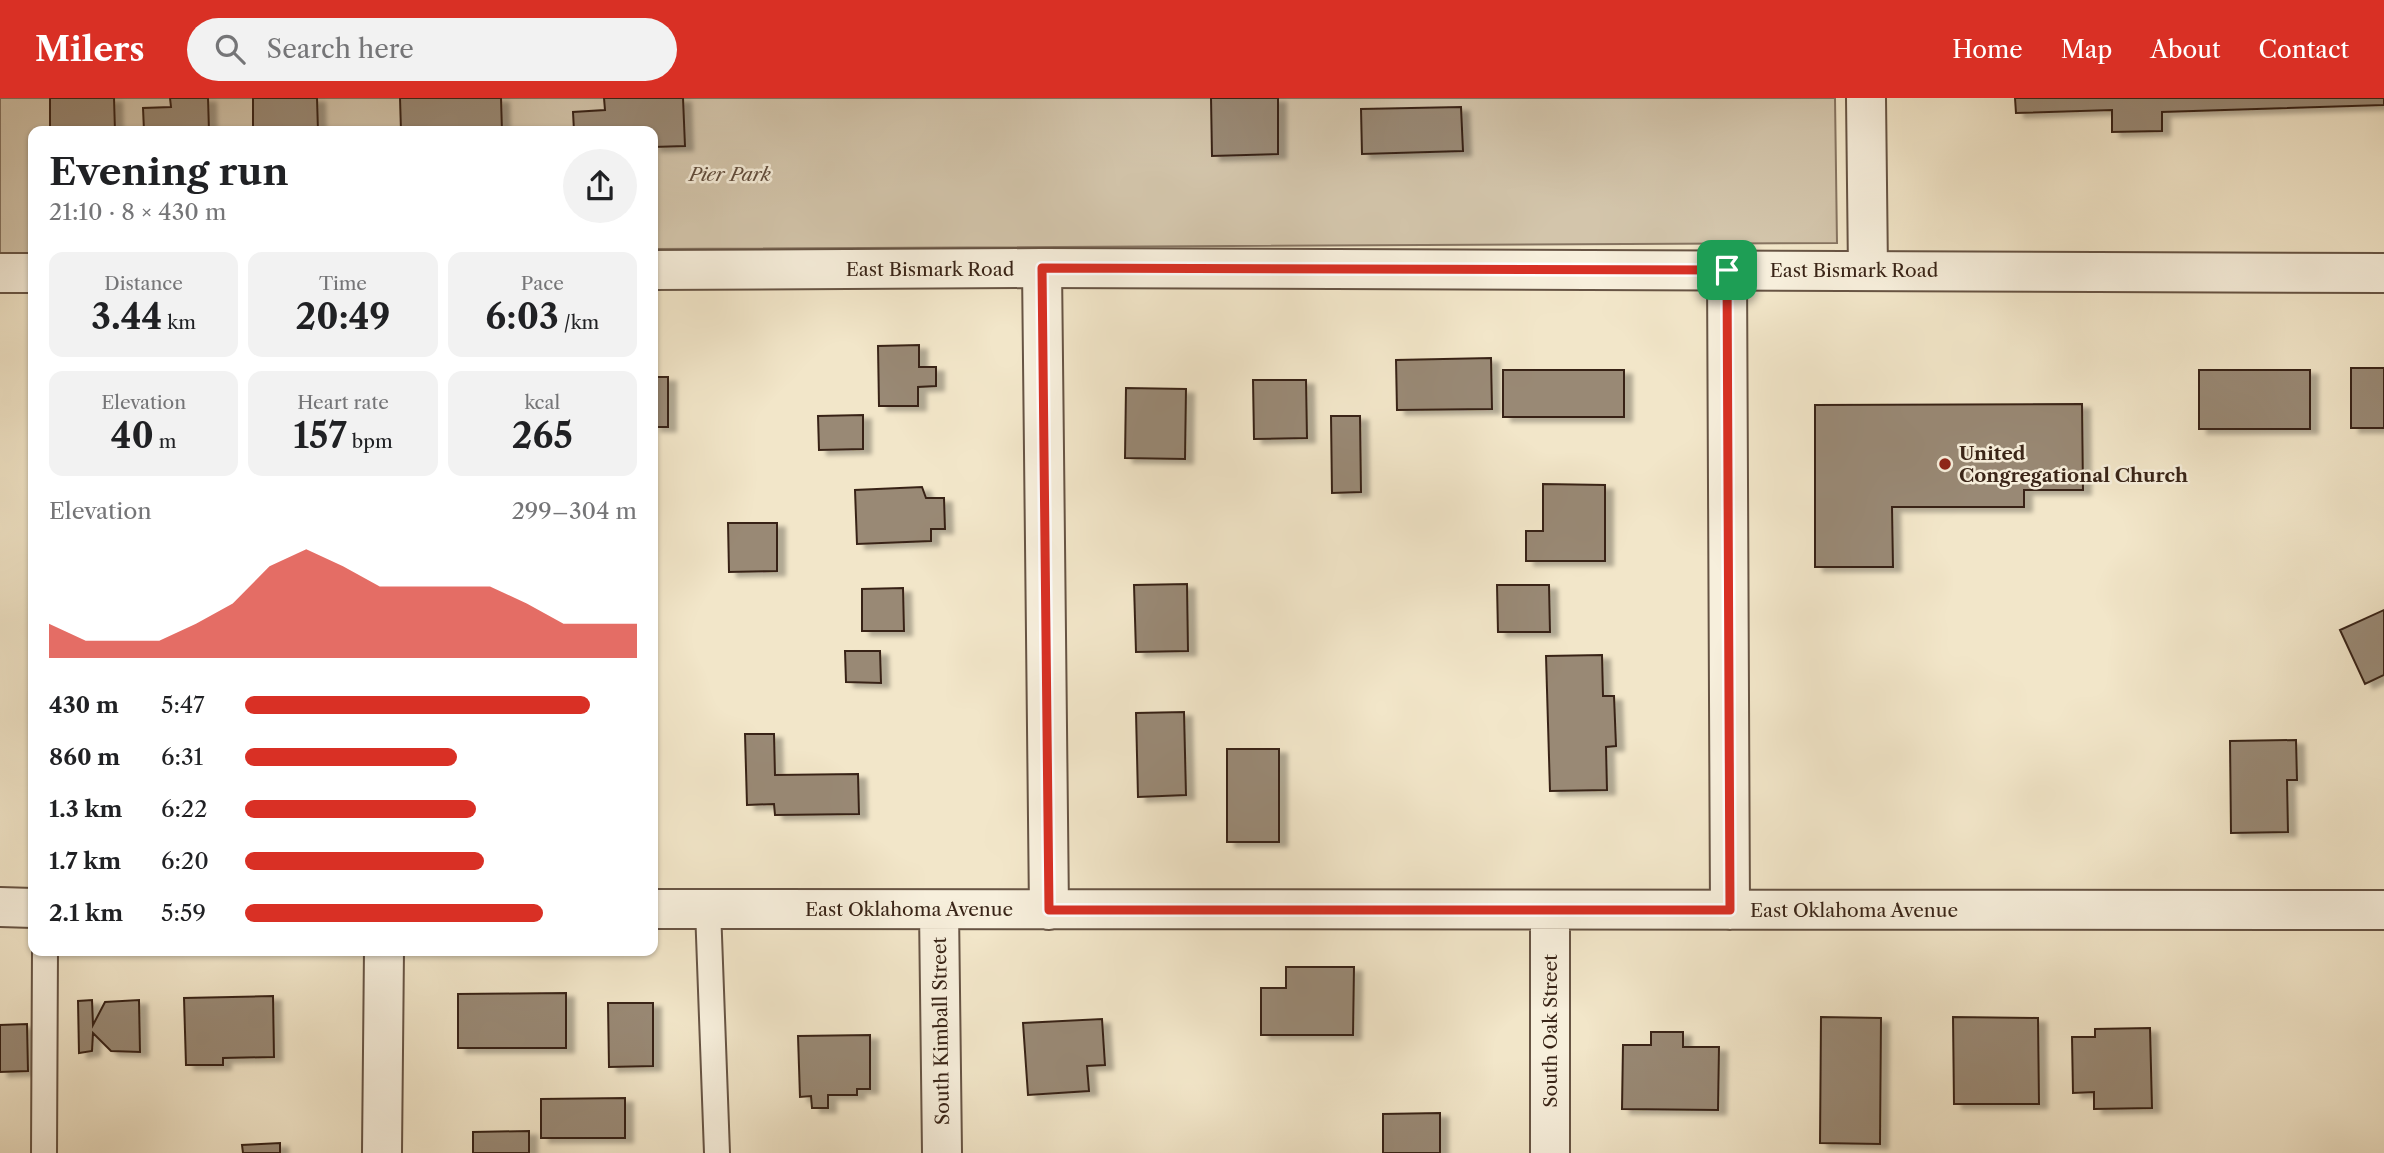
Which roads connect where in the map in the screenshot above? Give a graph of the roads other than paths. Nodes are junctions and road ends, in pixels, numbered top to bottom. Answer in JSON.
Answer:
{"nodes":[{"id":1,"x":1867,"y":98,"type":"edge"},
{"id":2,"x":1042,"y":268,"type":"junction"},
{"id":3,"x":658,"y":270,"type":"edge"},
{"id":4,"x":1727,"y":270,"type":"junction"},
{"id":5,"x":1868,"y":270,"type":"junction"},
{"id":6,"x":0,"y":273,"type":"edge"},
{"id":7,"x":28,"y":273,"type":"edge"},
{"id":8,"x":2384,"y":273,"type":"edge"},
{"id":9,"x":0,"y":907,"type":"edge"},
{"id":10,"x":28,"y":908,"type":"edge"},
{"id":11,"x":658,"y":909,"type":"edge"},
{"id":12,"x":708,"y":909,"type":"junction"},
{"id":13,"x":939,"y":909,"type":"junction"},
{"id":14,"x":1049,"y":910,"type":"junction"},
{"id":15,"x":1550,"y":910,"type":"junction"},
{"id":16,"x":1730,"y":910,"type":"junction"},
{"id":17,"x":2384,"y":910,"type":"edge"},
{"id":18,"x":45,"y":956,"type":"edge"},
{"id":19,"x":384,"y":956,"type":"edge"},
{"id":20,"x":44,"y":1153,"type":"edge"},
{"id":21,"x":383,"y":1153,"type":"edge"},
{"id":22,"x":717,"y":1153,"type":"edge"},
{"id":23,"x":942,"y":1153,"type":"edge"},
{"id":24,"x":1550,"y":1153,"type":"edge"}],
"edges":[{"from":1,"to":5,"type":"street"},
{"from":2,"to":3,"type":"street","name":"East Bismark Road"},
{"from":2,"to":4,"type":"street","name":"East Bismark Road"},
{"from":2,"to":14,"type":"street"},
{"from":4,"to":5,"type":"street","name":"East Bismark Road"},
{"from":4,"to":16,"type":"street"},
{"from":5,"to":8,"type":"street","name":"East Bismark Road"},
{"from":6,"to":7,"type":"street"},
{"from":9,"to":10,"type":"street"},
{"from":11,"to":12,"type":"street","name":"East Oklahoma Avenue"},
{"from":12,"to":13,"type":"street","name":"East Oklahoma Avenue"},
{"from":12,"to":22,"type":"lane"},
{"from":13,"to":14,"type":"street","name":"East Oklahoma Avenue"},
{"from":13,"to":23,"type":"street","name":"South Kimball Street"},
{"from":14,"to":15,"type":"street","name":"East Oklahoma Avenue"},
{"from":15,"to":16,"type":"street","name":"East Oklahoma Avenue"},
{"from":15,"to":24,"type":"street","name":"South Oak Street"},
{"from":16,"to":17,"type":"street","name":"East Oklahoma Avenue"},
{"from":18,"to":20,"type":"lane"},
{"from":19,"to":21,"type":"street"}]}
